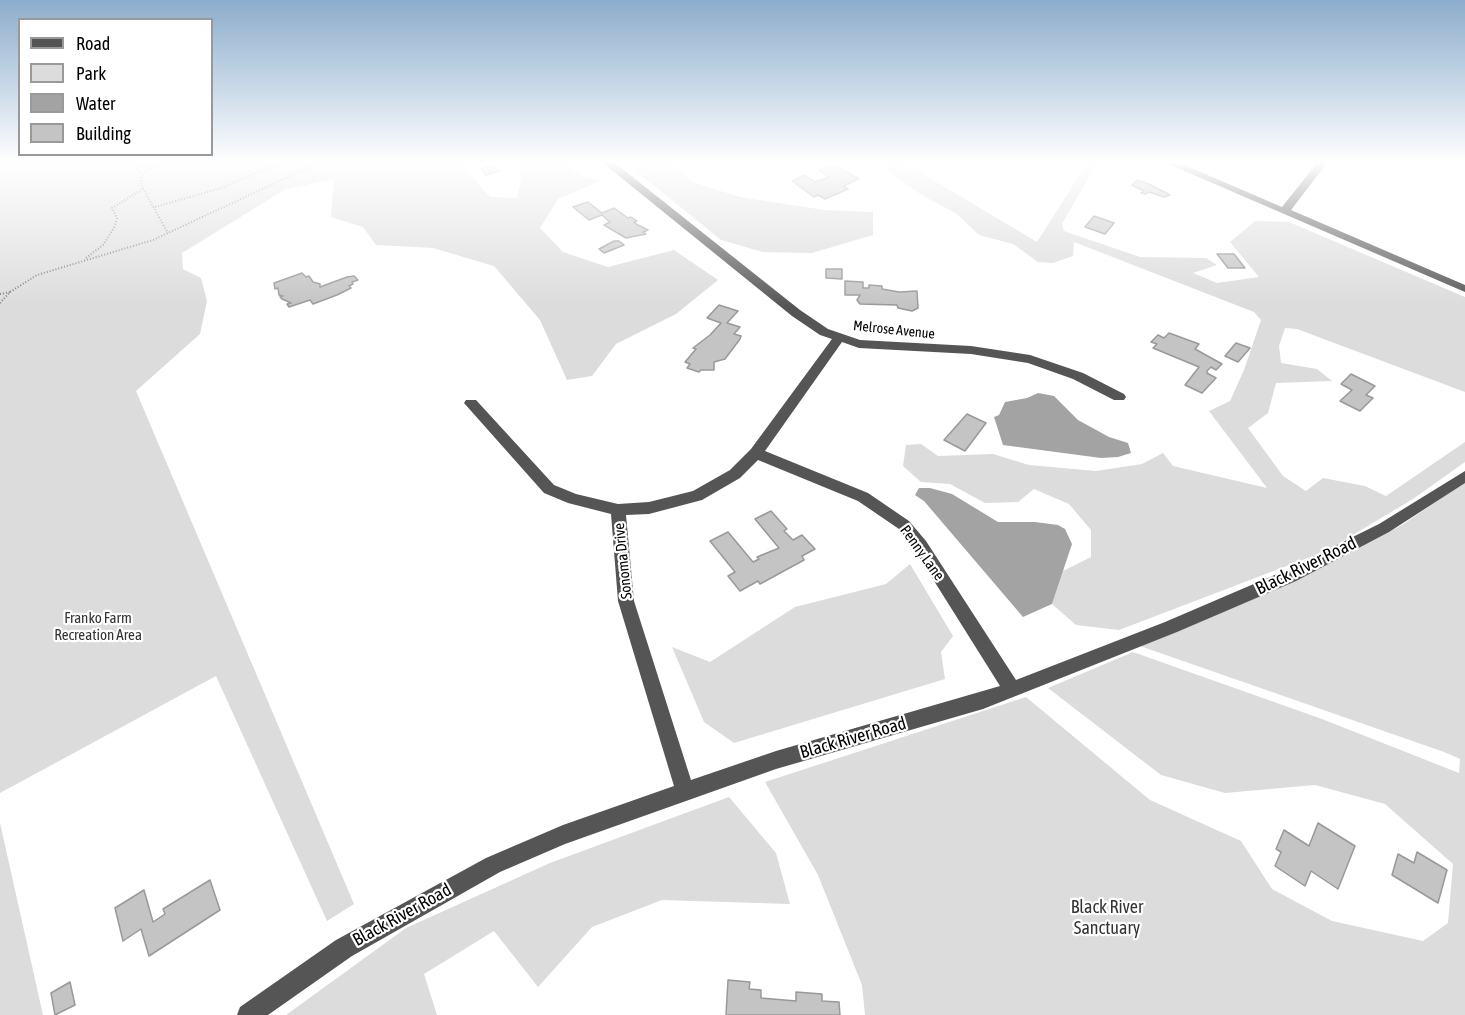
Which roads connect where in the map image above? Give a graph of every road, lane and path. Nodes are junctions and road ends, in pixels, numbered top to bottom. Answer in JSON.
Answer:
{"nodes":[{"id":1,"x":113,"y":210,"type":"edge"},
{"id":2,"x":156,"y":210,"type":"edge"},
{"id":3,"x":217,"y":210,"type":"edge"},
{"id":4,"x":667,"y":210,"type":"edge"},
{"id":5,"x":1280,"y":210,"type":"edge"},
{"id":6,"x":1284,"y":212,"type":"joint"},
{"id":7,"x":168,"y":233,"type":"junction"},
{"id":8,"x":84,"y":260,"type":"junction"},
{"id":9,"x":1465,"y":289,"type":"edge"},
{"id":10,"x":10,"y":292,"type":"junction"},
{"id":11,"x":0,"y":294,"type":"edge"},
{"id":12,"x":0,"y":303,"type":"edge"},
{"id":13,"x":839,"y":338,"type":"junction"},
{"id":14,"x":1119,"y":398,"type":"dead end"},
{"id":15,"x":471,"y":403,"type":"dead end"},
{"id":16,"x":756,"y":453,"type":"junction"},
{"id":17,"x":1465,"y":476,"type":"edge"},
{"id":18,"x":618,"y":510,"type":"junction"},
{"id":19,"x":1012,"y":690,"type":"junction"},
{"id":20,"x":685,"y":792,"type":"junction"},
{"id":21,"x":248,"y":1015,"type":"edge"}],
"edges":[{"from":1,"to":8,"type":"path"},
{"from":2,"to":7,"type":"path"},
{"from":3,"to":7,"type":"path"},
{"from":4,"to":13,"type":"street","name":"Melrose Avenue"},
{"from":5,"to":6,"type":"street"},
{"from":6,"to":9,"type":"street"},
{"from":7,"to":8,"type":"path"},
{"from":8,"to":10,"type":"path"},
{"from":10,"to":11,"type":"path"},
{"from":10,"to":12,"type":"path"},
{"from":13,"to":14,"type":"street","name":"Melrose Avenue"},
{"from":13,"to":16,"type":"street","name":"Sonoma Drive"},
{"from":15,"to":18,"type":"street"},
{"from":16,"to":18,"type":"street","name":"Sonoma Drive"},
{"from":16,"to":19,"type":"street","name":"Penny Lane"},
{"from":17,"to":19,"type":"street","name":"Black River Road"},
{"from":18,"to":20,"type":"street","name":"Sonoma Drive"},
{"from":19,"to":20,"type":"street","name":"Black River Road"},
{"from":20,"to":21,"type":"street","name":"Black River Road"}]}
